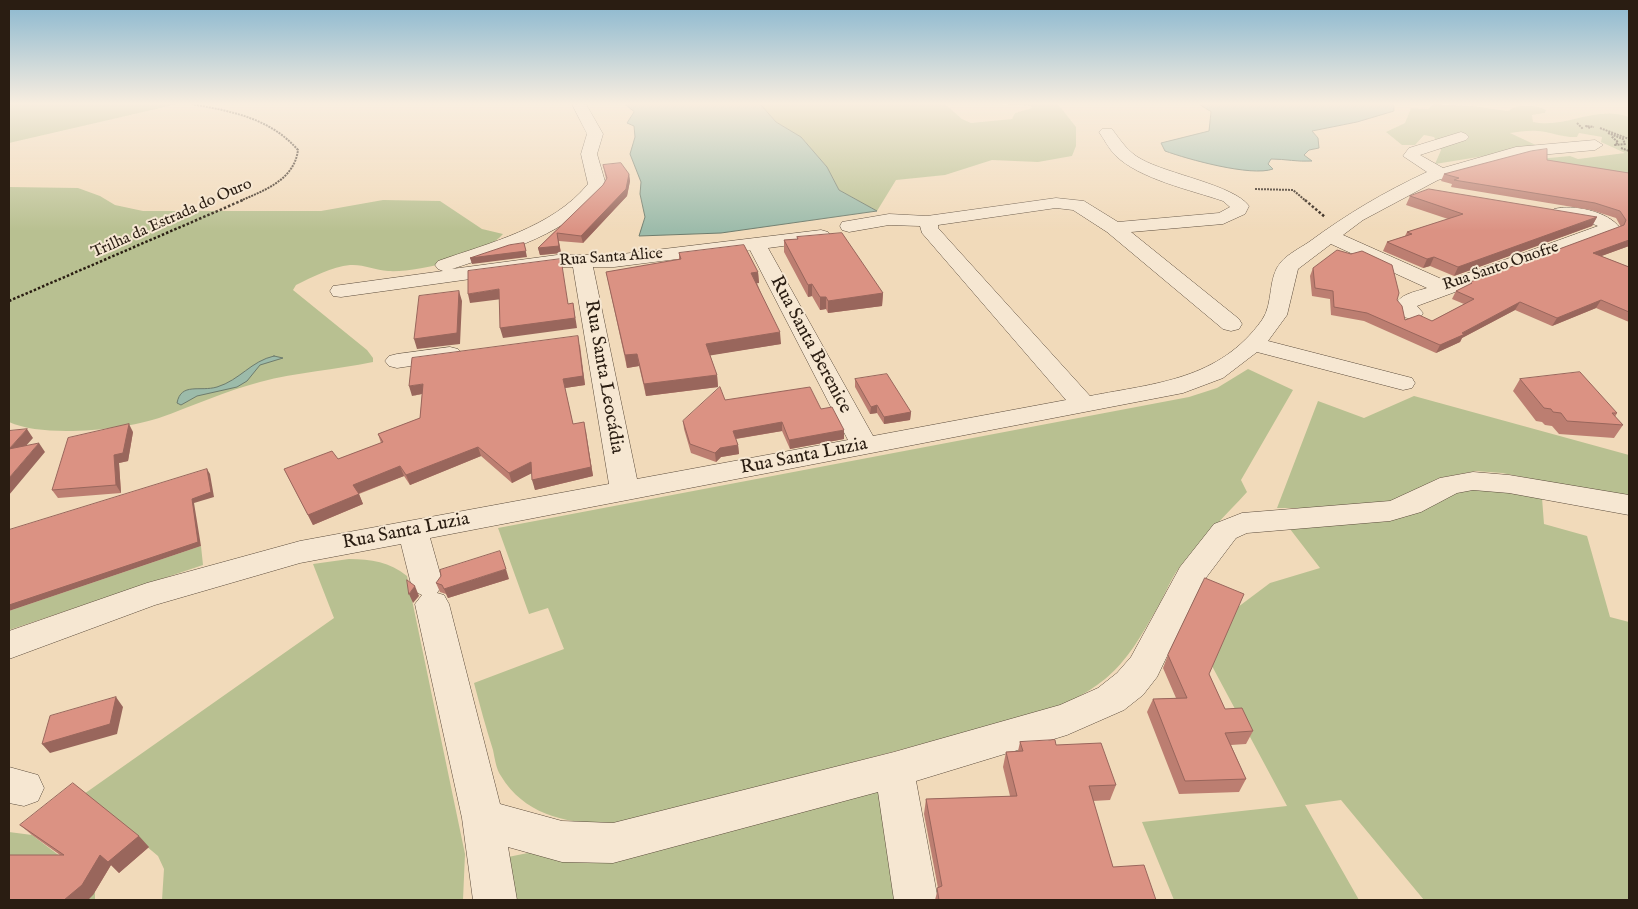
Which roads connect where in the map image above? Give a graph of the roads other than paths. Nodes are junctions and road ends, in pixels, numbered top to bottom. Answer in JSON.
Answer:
{"nodes":[{"id":1,"x":591,"y":146,"type":"edge"},
{"id":2,"x":1117,"y":146,"type":"edge"},
{"id":3,"x":1430,"y":146,"type":"edge"},
{"id":4,"x":1573,"y":146,"type":"edge"},
{"id":5,"x":1440,"y":173,"type":"junction"},
{"id":6,"x":1411,"y":188,"type":"junction"},
{"id":7,"x":1440,"y":193,"type":"edge"},
{"id":8,"x":1543,"y":210,"type":"edge"},
{"id":9,"x":928,"y":222,"type":"junction"},
{"id":10,"x":849,"y":226,"type":"dead end"},
{"id":11,"x":1114,"y":228,"type":"junction"},
{"id":12,"x":1337,"y":230,"type":"junction"},
{"id":13,"x":823,"y":236,"type":"edge"},
{"id":14,"x":756,"y":244,"type":"junction"},
{"id":15,"x":582,"y":262,"type":"junction"},
{"id":16,"x":437,"y":278,"type":"junction"},
{"id":17,"x":1443,"y":287,"type":"junction"},
{"id":18,"x":341,"y":290,"type":"dead end"},
{"id":19,"x":1412,"y":313,"type":"dead end"},
{"id":20,"x":1231,"y":324,"type":"dead end"},
{"id":21,"x":1252,"y":344,"type":"junction"},
{"id":22,"x":472,"y":351,"type":"edge"},
{"id":23,"x":397,"y":361,"type":"dead end"},
{"id":24,"x":1403,"y":382,"type":"dead end"},
{"id":25,"x":1084,"y":405,"type":"junction"},
{"id":26,"x":864,"y":446,"type":"junction"},
{"id":27,"x":625,"y":491,"type":"junction"},
{"id":28,"x":1629,"y":505,"type":"edge"},
{"id":29,"x":413,"y":530,"type":"junction"},
{"id":30,"x":9,"y":645,"type":"edge"},
{"id":31,"x":894,"y":770,"type":"junction"},
{"id":32,"x":483,"y":818,"type":"junction"},
{"id":33,"x":495,"y":900,"type":"edge"},
{"id":34,"x":916,"y":900,"type":"edge"}],
"edges":[{"from":1,"to":16,"type":"street"},
{"from":2,"to":11,"type":"street"},
{"from":3,"to":5,"type":"street"},
{"from":4,"to":5,"type":"street","name":"Rua Santa Luzia"},
{"from":5,"to":6,"type":"street","name":"Rua Santa Luzia"},
{"from":6,"to":7,"type":"street"},
{"from":6,"to":12,"type":"street","name":"Rua Santa Luzia"},
{"from":8,"to":17,"type":"street","name":"Rua Santo Onofre"},
{"from":9,"to":10,"type":"street"},
{"from":9,"to":11,"type":"street"},
{"from":9,"to":25,"type":"street"},
{"from":11,"to":20,"type":"street"},
{"from":12,"to":17,"type":"street"},
{"from":12,"to":21,"type":"street","name":"Rua Santa Luzia"},
{"from":13,"to":14,"type":"street","name":"Rua Santa Alice"},
{"from":14,"to":15,"type":"street","name":"Rua Santa Alice"},
{"from":14,"to":26,"type":"street","name":"Rua Santa Berenice"},
{"from":15,"to":16,"type":"street","name":"Rua Santa Alice"},
{"from":15,"to":27,"type":"street","name":"Rua Santa Leocádia"},
{"from":16,"to":18,"type":"street","name":"Rua Santa Alice"},
{"from":17,"to":19,"type":"street","name":"Rua Santo Onofre"},
{"from":21,"to":24,"type":"street"},
{"from":21,"to":25,"type":"street","name":"Rua Santa Luzia"},
{"from":22,"to":23,"type":"street"},
{"from":25,"to":26,"type":"street","name":"Rua Santa Luzia"},
{"from":26,"to":27,"type":"street","name":"Rua Santa Luzia"},
{"from":27,"to":29,"type":"street","name":"Rua Santa Luzia"},
{"from":28,"to":31,"type":"street"},
{"from":29,"to":30,"type":"street","name":"Rua Santa Luzia"},
{"from":29,"to":32,"type":"street"},
{"from":31,"to":32,"type":"street"},
{"from":31,"to":34,"type":"street"},
{"from":32,"to":33,"type":"street"}]}
